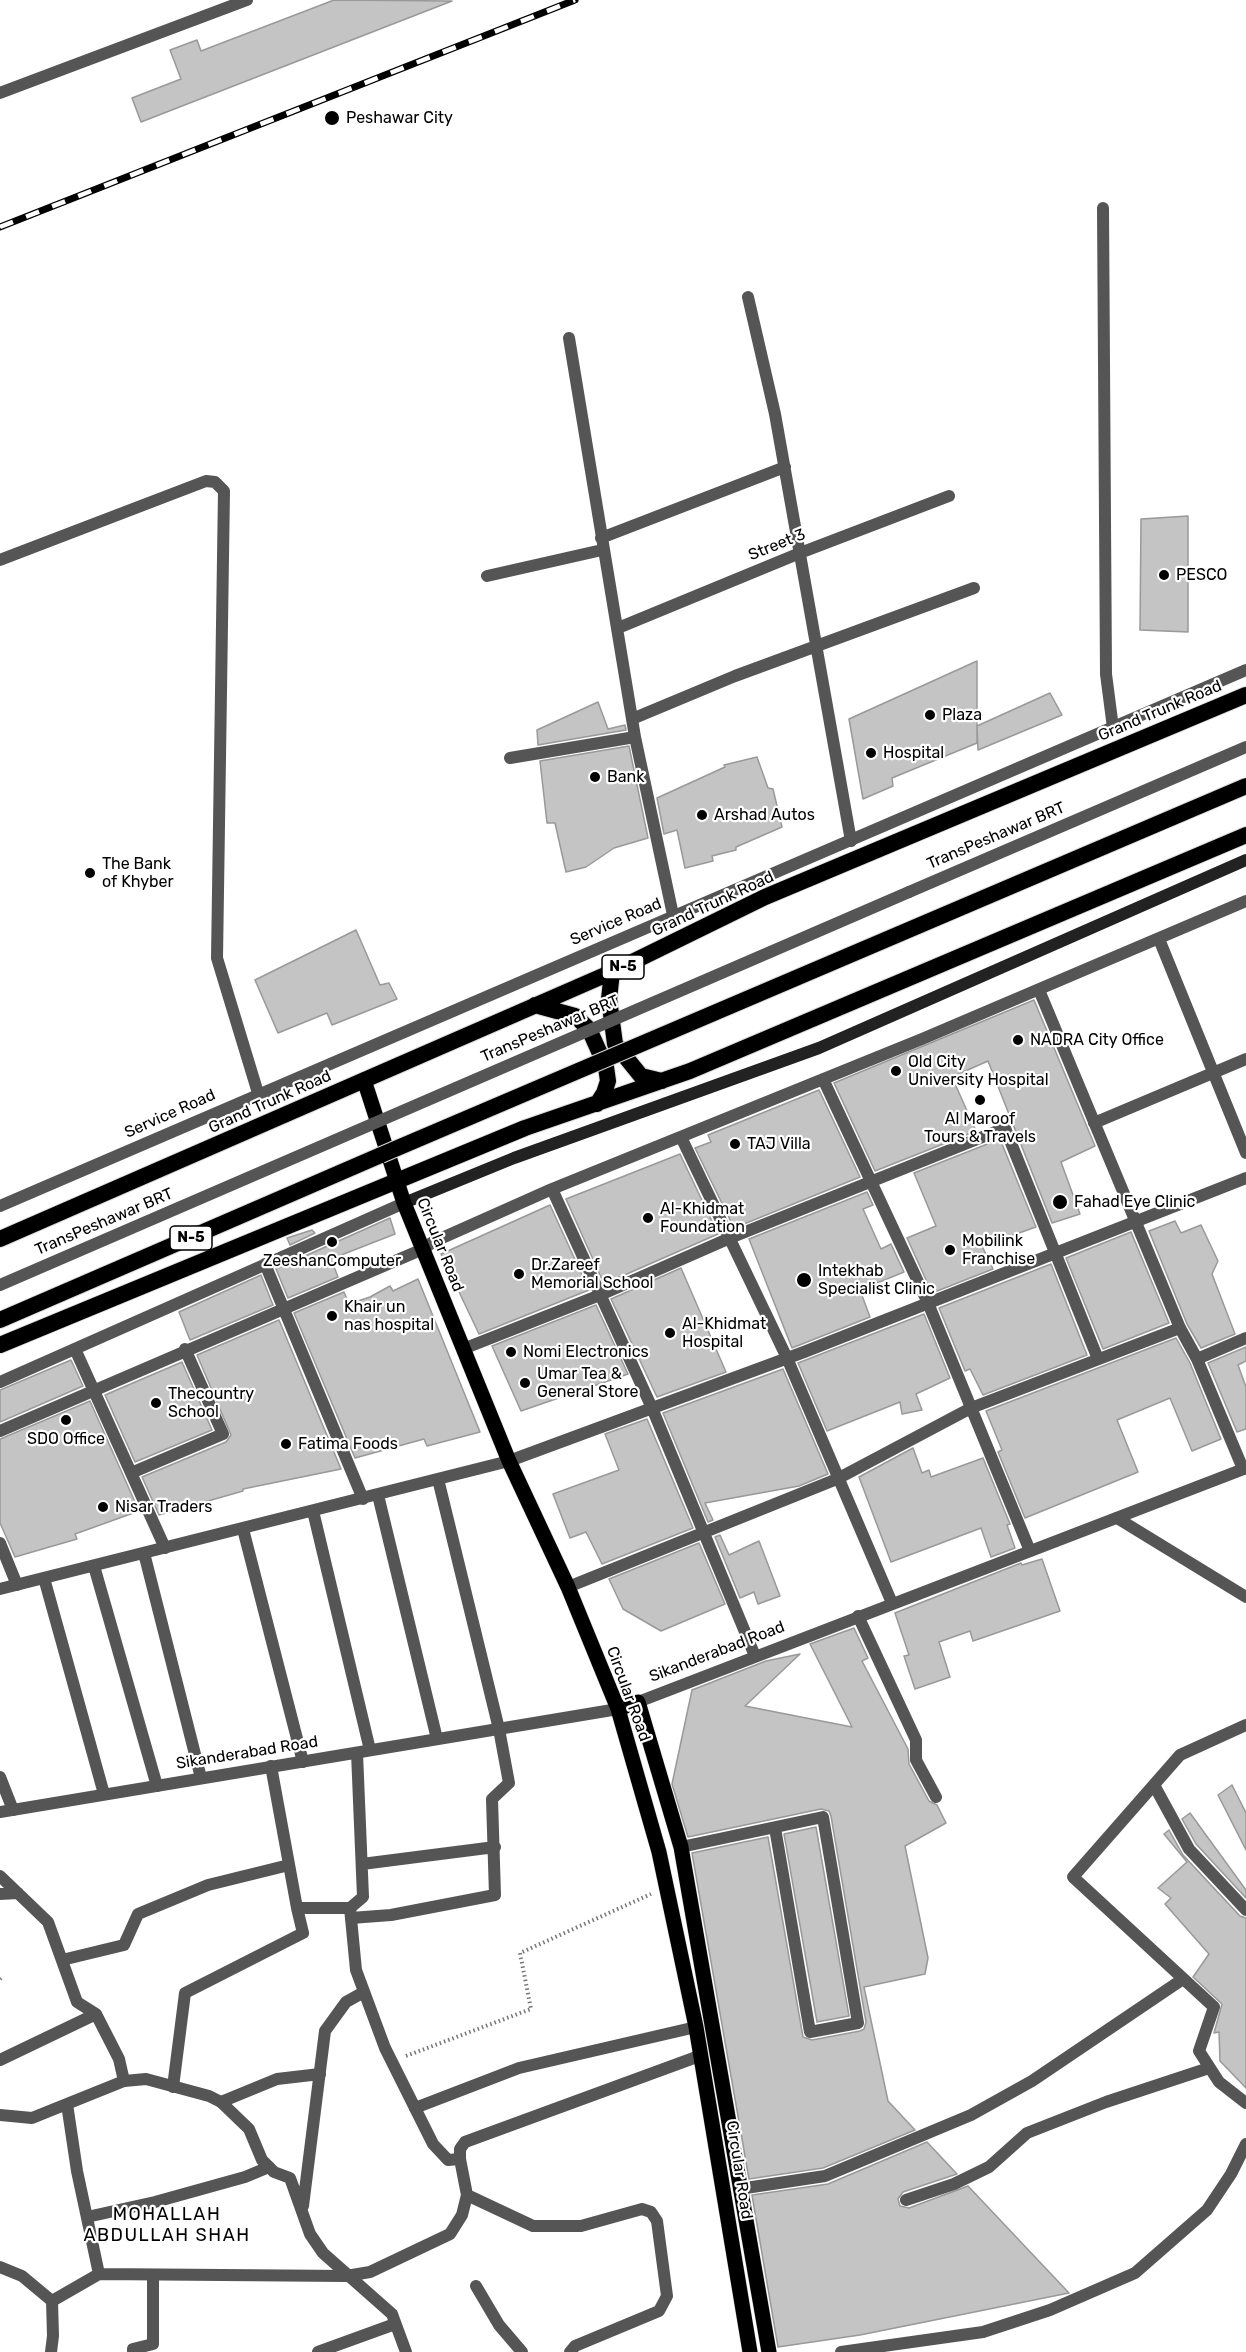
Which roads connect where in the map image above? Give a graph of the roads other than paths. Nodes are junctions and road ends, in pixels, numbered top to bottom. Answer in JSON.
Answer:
{"nodes":[{"id":1,"x":247,"y":0,"type":"edge"},
{"id":2,"x":0,"y":93,"type":"edge"},
{"id":3,"x":1103,"y":208,"type":"dead end"},
{"id":4,"x":748,"y":297,"type":"dead end"},
{"id":5,"x":569,"y":338,"type":"dead end"},
{"id":6,"x":785,"y":467,"type":"junction"},
{"id":7,"x":949,"y":495,"type":"dead end"},
{"id":8,"x":602,"y":544,"type":"junction"},
{"id":9,"x":800,"y":552,"type":"junction"},
{"id":10,"x":0,"y":560,"type":"edge"},
{"id":11,"x":487,"y":576,"type":"dead end"},
{"id":12,"x":974,"y":588,"type":"dead end"},
{"id":13,"x":618,"y":628,"type":"junction"},
{"id":14,"x":817,"y":646,"type":"junction"},
{"id":15,"x":1246,"y":670,"type":"edge"},
{"id":16,"x":1246,"y":695,"type":"edge"},
{"id":17,"x":632,"y":719,"type":"junction"},
{"id":18,"x":1113,"y":728,"type":"junction"},
{"id":19,"x":635,"y":737,"type":"junction"},
{"id":20,"x":1246,"y":747,"type":"edge"},
{"id":21,"x":510,"y":758,"type":"dead end"},
{"id":22,"x":1246,"y":786,"type":"edge"},
{"id":23,"x":1246,"y":835,"type":"edge"},
{"id":24,"x":851,"y":841,"type":"junction"},
{"id":25,"x":1246,"y":860,"type":"edge"},
{"id":26,"x":1246,"y":902,"type":"edge"},
{"id":27,"x":673,"y":915,"type":"junction"},
{"id":28,"x":1159,"y":939,"type":"junction"},
{"id":29,"x":612,"y":972,"type":"junction"},
{"id":30,"x":1039,"y":990,"type":"junction"},
{"id":31,"x":535,"y":1005,"type":"junction"},
{"id":32,"x":1246,"y":1059,"type":"edge"},
{"id":33,"x":1214,"y":1073,"type":"junction"},
{"id":34,"x":823,"y":1079,"type":"junction"},
{"id":35,"x":364,"y":1080,"type":"junction"},
{"id":36,"x":662,"y":1081,"type":"junction"},
{"id":37,"x":258,"y":1093,"type":"junction"},
{"id":38,"x":597,"y":1104,"type":"junction"},
{"id":39,"x":1094,"y":1123,"type":"junction"},
{"id":40,"x":681,"y":1137,"type":"junction"},
{"id":41,"x":1246,"y":1153,"type":"edge"},
{"id":42,"x":1246,"y":1178,"type":"edge"},
{"id":43,"x":396,"y":1182,"type":"junction"},
{"id":44,"x":871,"y":1182,"type":"junction"},
{"id":45,"x":552,"y":1190,"type":"junction"},
{"id":46,"x":404,"y":1203,"type":"junction"},
{"id":47,"x":0,"y":1206,"type":"edge"},
{"id":48,"x":1135,"y":1220,"type":"junction"},
{"id":49,"x":730,"y":1238,"type":"junction"},
{"id":50,"x":0,"y":1239,"type":"edge"},
{"id":51,"x":423,"y":1249,"type":"junction"},
{"id":52,"x":1057,"y":1251,"type":"junction"},
{"id":53,"x":265,"y":1264,"type":"junction"},
{"id":54,"x":0,"y":1285,"type":"edge"},
{"id":55,"x":600,"y":1295,"type":"junction"},
{"id":56,"x":928,"y":1303,"type":"junction"},
{"id":57,"x":283,"y":1307,"type":"junction"},
{"id":58,"x":0,"y":1320,"type":"edge"},
{"id":59,"x":1180,"y":1328,"type":"junction"},
{"id":60,"x":1246,"y":1338,"type":"edge"},
{"id":61,"x":0,"y":1345,"type":"edge"},
{"id":62,"x":75,"y":1349,"type":"junction"},
{"id":63,"x":185,"y":1349,"type":"junction"},
{"id":64,"x":463,"y":1349,"type":"junction"},
{"id":65,"x":787,"y":1358,"type":"junction"},
{"id":66,"x":1098,"y":1359,"type":"junction"},
{"id":67,"x":1197,"y":1359,"type":"junction"},
{"id":68,"x":0,"y":1382,"type":"edge"},
{"id":69,"x":93,"y":1389,"type":"junction"},
{"id":70,"x":652,"y":1408,"type":"junction"},
{"id":71,"x":971,"y":1408,"type":"junction"},
{"id":72,"x":0,"y":1431,"type":"edge"},
{"id":73,"x":509,"y":1461,"type":"junction"},
{"id":74,"x":1245,"y":1469,"type":"edge"},
{"id":75,"x":131,"y":1473,"type":"junction"},
{"id":76,"x":438,"y":1479,"type":"junction"},
{"id":77,"x":837,"y":1479,"type":"junction"},
{"id":78,"x":378,"y":1495,"type":"junction"},
{"id":79,"x":363,"y":1499,"type":"junction"},
{"id":80,"x":313,"y":1511,"type":"junction"},
{"id":81,"x":1118,"y":1518,"type":"junction"},
{"id":82,"x":243,"y":1528,"type":"junction"},
{"id":83,"x":705,"y":1532,"type":"junction"},
{"id":84,"x":0,"y":1543,"type":"edge"},
{"id":85,"x":165,"y":1548,"type":"junction"},
{"id":86,"x":1030,"y":1551,"type":"junction"},
{"id":87,"x":144,"y":1553,"type":"junction"},
{"id":88,"x":94,"y":1566,"type":"junction"},
{"id":89,"x":44,"y":1578,"type":"junction"},
{"id":90,"x":17,"y":1585,"type":"junction"},
{"id":91,"x":568,"y":1587,"type":"junction"},
{"id":92,"x":0,"y":1589,"type":"edge"},
{"id":93,"x":1246,"y":1597,"type":"edge"},
{"id":94,"x":892,"y":1603,"type":"junction"},
{"id":95,"x":858,"y":1616,"type":"junction"},
{"id":96,"x":755,"y":1656,"type":"junction"},
{"id":97,"x":638,"y":1702,"type":"junction"},
{"id":98,"x":618,"y":1709,"type":"junction"},
{"id":99,"x":1246,"y":1725,"type":"edge"},
{"id":100,"x":499,"y":1729,"type":"junction"},
{"id":101,"x":437,"y":1739,"type":"junction"},
{"id":102,"x":370,"y":1750,"type":"junction"},
{"id":103,"x":357,"y":1752,"type":"junction"},
{"id":104,"x":303,"y":1762,"type":"junction"},
{"id":105,"x":271,"y":1766,"type":"junction"},
{"id":106,"x":0,"y":1777,"type":"edge"},
{"id":107,"x":201,"y":1778,"type":"junction"},
{"id":108,"x":1154,"y":1785,"type":"junction"},
{"id":109,"x":157,"y":1786,"type":"junction"},
{"id":110,"x":104,"y":1794,"type":"junction"},
{"id":111,"x":936,"y":1797,"type":"dead end"},
{"id":112,"x":13,"y":1810,"type":"junction"},
{"id":113,"x":0,"y":1812,"type":"edge"},
{"id":114,"x":775,"y":1828,"type":"junction"},
{"id":115,"x":495,"y":1847,"type":"junction"},
{"id":116,"x":681,"y":1847,"type":"junction"},
{"id":117,"x":362,"y":1864,"type":"junction"},
{"id":118,"x":289,"y":1865,"type":"junction"},
{"id":119,"x":0,"y":1876,"type":"edge"},
{"id":120,"x":18,"y":1893,"type":"junction"},
{"id":121,"x":0,"y":1894,"type":"edge"},
{"id":122,"x":297,"y":1908,"type":"junction"},
{"id":123,"x":1246,"y":1910,"type":"edge"},
{"id":124,"x":351,"y":1913,"type":"junction"},
{"id":125,"x":62,"y":1960,"type":"junction"},
{"id":126,"x":1183,"y":1979,"type":"junction"},
{"id":127,"x":364,"y":1992,"type":"junction"},
{"id":128,"x":96,"y":2014,"type":"junction"},
{"id":129,"x":696,"y":2027,"type":"junction"},
{"id":130,"x":702,"y":2055,"type":"junction"},
{"id":131,"x":0,"y":2060,"type":"edge"},
{"id":132,"x":1209,"y":2068,"type":"junction"},
{"id":133,"x":320,"y":2074,"type":"junction"},
{"id":134,"x":124,"y":2082,"type":"junction"},
{"id":135,"x":173,"y":2087,"type":"junction"},
{"id":136,"x":221,"y":2102,"type":"junction"},
{"id":137,"x":1246,"y":2103,"type":"edge"},
{"id":138,"x":67,"y":2104,"type":"junction"},
{"id":139,"x":416,"y":2108,"type":"junction"},
{"id":140,"x":0,"y":2115,"type":"edge"},
{"id":141,"x":1246,"y":2144,"type":"edge"},
{"id":142,"x":460,"y":2159,"type":"junction"},
{"id":143,"x":269,"y":2167,"type":"junction"},
{"id":144,"x":739,"y":2189,"type":"junction"},
{"id":145,"x":467,"y":2195,"type":"junction"},
{"id":146,"x":906,"y":2200,"type":"dead end"},
{"id":147,"x":302,"y":2210,"type":"junction"},
{"id":148,"x":87,"y":2217,"type":"junction"},
{"id":149,"x":0,"y":2267,"type":"edge"},
{"id":150,"x":99,"y":2274,"type":"junction"},
{"id":151,"x":153,"y":2275,"type":"junction"},
{"id":152,"x":346,"y":2276,"type":"junction"},
{"id":153,"x":476,"y":2286,"type":"dead end"},
{"id":154,"x":52,"y":2301,"type":"junction"},
{"id":155,"x":395,"y":2324,"type":"junction"},
{"id":156,"x":51,"y":2352,"type":"edge"},
{"id":157,"x":133,"y":2352,"type":"edge"},
{"id":158,"x":318,"y":2352,"type":"edge"},
{"id":159,"x":406,"y":2352,"type":"edge"},
{"id":160,"x":521,"y":2352,"type":"edge"},
{"id":161,"x":570,"y":2352,"type":"edge"},
{"id":162,"x":750,"y":2352,"type":"edge"},
{"id":163,"x":769,"y":2352,"type":"edge"},
{"id":164,"x":841,"y":2352,"type":"edge"}],
"edges":[{"from":1,"to":2,"type":"street"},
{"from":3,"to":18,"type":"street"},
{"from":4,"to":6,"type":"street"},
{"from":5,"to":8,"type":"street"},
{"from":6,"to":8,"type":"street"},
{"from":6,"to":9,"type":"street"},
{"from":7,"to":9,"type":"street","name":"Street 3"},
{"from":8,"to":11,"type":"street"},
{"from":8,"to":13,"type":"street"},
{"from":9,"to":13,"type":"street","name":"Street 3"},
{"from":9,"to":14,"type":"street"},
{"from":10,"to":37,"type":"street"},
{"from":12,"to":14,"type":"street"},
{"from":13,"to":17,"type":"street"},
{"from":14,"to":17,"type":"street"},
{"from":14,"to":24,"type":"street"},
{"from":15,"to":18,"type":"street","name":"Service Road"},
{"from":16,"to":29,"type":"highway","name":"Grand Trunk Road","number":"N-5"},
{"from":17,"to":19,"type":"street"},
{"from":18,"to":24,"type":"street","name":"Service Road"},
{"from":19,"to":21,"type":"street"},
{"from":19,"to":27,"type":"street"},
{"from":20,"to":54,"type":"street","name":"TransPeshawar BRT","bridge":true},
{"from":22,"to":58,"type":"highway","number":"N-5","bridge":true},
{"from":23,"to":36,"type":"highway"},
{"from":24,"to":27,"type":"street","name":"Service Road"},
{"from":25,"to":46,"type":"main road"},
{"from":26,"to":28,"type":"street"},
{"from":27,"to":37,"type":"street","name":"Service Road"},
{"from":28,"to":30,"type":"street"},
{"from":28,"to":33,"type":"street"},
{"from":29,"to":31,"type":"highway","name":"Grand Trunk Road","number":"N-5"},
{"from":29,"to":36,"type":"highway"},
{"from":30,"to":34,"type":"street"},
{"from":30,"to":39,"type":"street"},
{"from":31,"to":35,"type":"highway","name":"Grand Trunk Road","number":"N-5"},
{"from":31,"to":38,"type":"highway"},
{"from":32,"to":33,"type":"street"},
{"from":33,"to":39,"type":"street"},
{"from":33,"to":41,"type":"street"},
{"from":34,"to":40,"type":"street"},
{"from":34,"to":44,"type":"street"},
{"from":35,"to":43,"type":"main road","name":"Circular Road"},
{"from":35,"to":50,"type":"highway","name":"Grand Trunk Road","number":"N-5"},
{"from":36,"to":38,"type":"highway"},
{"from":37,"to":47,"type":"street","name":"Service Road"},
{"from":38,"to":43,"type":"highway"},
{"from":39,"to":48,"type":"street"},
{"from":40,"to":45,"type":"street"},
{"from":40,"to":49,"type":"street"},
{"from":42,"to":48,"type":"street"},
{"from":43,"to":46,"type":"main road","name":"Circular Road"},
{"from":43,"to":61,"type":"highway"},
{"from":44,"to":49,"type":"street"},
{"from":44,"to":52,"type":"street"},
{"from":44,"to":56,"type":"street"},
{"from":45,"to":51,"type":"street"},
{"from":45,"to":55,"type":"street"},
{"from":46,"to":51,"type":"main road","name":"Circular Road"},
{"from":46,"to":53,"type":"street"},
{"from":48,"to":52,"type":"street"},
{"from":48,"to":59,"type":"street"},
{"from":49,"to":55,"type":"street"},
{"from":49,"to":65,"type":"street"},
{"from":51,"to":57,"type":"street"},
{"from":51,"to":64,"type":"main road","name":"Circular Road"},
{"from":52,"to":56,"type":"street"},
{"from":52,"to":66,"type":"street"},
{"from":53,"to":57,"type":"street"},
{"from":53,"to":62,"type":"street"},
{"from":55,"to":64,"type":"street"},
{"from":55,"to":70,"type":"street"},
{"from":56,"to":65,"type":"street"},
{"from":56,"to":71,"type":"street"},
{"from":57,"to":63,"type":"street"},
{"from":57,"to":79,"type":"street"},
{"from":59,"to":66,"type":"street"},
{"from":59,"to":67,"type":"street"},
{"from":60,"to":67,"type":"street"},
{"from":62,"to":68,"type":"street"},
{"from":62,"to":69,"type":"street"},
{"from":63,"to":69,"type":"street"},
{"from":63,"to":75,"type":"street"},
{"from":64,"to":73,"type":"main road","name":"Circular Road"},
{"from":65,"to":70,"type":"street"},
{"from":65,"to":77,"type":"street"},
{"from":66,"to":71,"type":"street"},
{"from":67,"to":74,"type":"street"},
{"from":69,"to":72,"type":"street"},
{"from":69,"to":75,"type":"street"},
{"from":70,"to":73,"type":"street"},
{"from":70,"to":83,"type":"street"},
{"from":71,"to":77,"type":"street"},
{"from":71,"to":86,"type":"street"},
{"from":73,"to":76,"type":"street"},
{"from":73,"to":91,"type":"main road","name":"Circular Road"},
{"from":74,"to":81,"type":"street","name":"Sikanderabad Road"},
{"from":75,"to":85,"type":"street"},
{"from":76,"to":78,"type":"street"},
{"from":76,"to":100,"type":"street"},
{"from":77,"to":83,"type":"street"},
{"from":77,"to":94,"type":"street"},
{"from":78,"to":79,"type":"street"},
{"from":78,"to":101,"type":"street"},
{"from":79,"to":80,"type":"street"},
{"from":80,"to":82,"type":"street"},
{"from":80,"to":102,"type":"street"},
{"from":81,"to":86,"type":"street","name":"Sikanderabad Road"},
{"from":81,"to":93,"type":"street"},
{"from":82,"to":85,"type":"street"},
{"from":82,"to":104,"type":"street"},
{"from":83,"to":91,"type":"street"},
{"from":83,"to":96,"type":"street"},
{"from":84,"to":90,"type":"street"},
{"from":85,"to":87,"type":"street"},
{"from":86,"to":94,"type":"street","name":"Sikanderabad Road"},
{"from":87,"to":88,"type":"street"},
{"from":87,"to":107,"type":"street"},
{"from":88,"to":89,"type":"street"},
{"from":88,"to":109,"type":"street"},
{"from":89,"to":90,"type":"street"},
{"from":89,"to":110,"type":"street"},
{"from":90,"to":92,"type":"street"},
{"from":91,"to":98,"type":"main road","name":"Circular Road"},
{"from":94,"to":95,"type":"street","name":"Sikanderabad Road"},
{"from":95,"to":96,"type":"street","name":"Sikanderabad Road"},
{"from":95,"to":111,"type":"street"},
{"from":96,"to":97,"type":"street","name":"Sikanderabad Road"},
{"from":97,"to":98,"type":"main road","name":"Sikanderabad Road"},
{"from":97,"to":116,"type":"main road"},
{"from":98,"to":100,"type":"street","name":"Sikanderabad Road"},
{"from":98,"to":129,"type":"main road","name":"Circular Road"},
{"from":99,"to":108,"type":"street"},
{"from":100,"to":101,"type":"street","name":"Sikanderabad Road"},
{"from":100,"to":115,"type":"street"},
{"from":101,"to":102,"type":"street","name":"Sikanderabad Road"},
{"from":102,"to":103,"type":"street","name":"Sikanderabad Road"},
{"from":103,"to":104,"type":"street","name":"Sikanderabad Road"},
{"from":103,"to":117,"type":"street"},
{"from":104,"to":105,"type":"street","name":"Sikanderabad Road"},
{"from":105,"to":107,"type":"street","name":"Sikanderabad Road"},
{"from":105,"to":118,"type":"street"},
{"from":106,"to":112,"type":"street"},
{"from":107,"to":109,"type":"street","name":"Sikanderabad Road"},
{"from":108,"to":123,"type":"street"},
{"from":108,"to":126,"type":"street"},
{"from":109,"to":110,"type":"street","name":"Sikanderabad Road"},
{"from":110,"to":112,"type":"street","name":"Sikanderabad Road"},
{"from":112,"to":113,"type":"street","name":"Sikanderabad Road"},
{"from":114,"to":114,"type":"street"},
{"from":114,"to":116,"type":"street"},
{"from":115,"to":117,"type":"street"},
{"from":115,"to":124,"type":"street"},
{"from":116,"to":144,"type":"main road"},
{"from":117,"to":124,"type":"street"},
{"from":118,"to":122,"type":"street"},
{"from":118,"to":125,"type":"street"},
{"from":119,"to":120,"type":"street"},
{"from":120,"to":121,"type":"street"},
{"from":120,"to":125,"type":"street"},
{"from":122,"to":124,"type":"street"},
{"from":122,"to":135,"type":"street"},
{"from":124,"to":127,"type":"street"},
{"from":125,"to":128,"type":"street"},
{"from":126,"to":132,"type":"street"},
{"from":126,"to":144,"type":"street"},
{"from":127,"to":133,"type":"street"},
{"from":127,"to":139,"type":"street"},
{"from":128,"to":131,"type":"street"},
{"from":128,"to":134,"type":"street"},
{"from":129,"to":130,"type":"main road","name":"Circular Road"},
{"from":129,"to":139,"type":"street"},
{"from":130,"to":142,"type":"street"},
{"from":130,"to":162,"type":"main road","name":"Circular Road"},
{"from":132,"to":137,"type":"street"},
{"from":132,"to":146,"type":"street"},
{"from":133,"to":136,"type":"street"},
{"from":133,"to":147,"type":"street"},
{"from":134,"to":135,"type":"street"},
{"from":134,"to":138,"type":"street"},
{"from":135,"to":136,"type":"street"},
{"from":136,"to":143,"type":"street"},
{"from":138,"to":140,"type":"street"},
{"from":138,"to":148,"type":"street"},
{"from":139,"to":142,"type":"street"},
{"from":141,"to":164,"type":"street"},
{"from":142,"to":145,"type":"street"},
{"from":143,"to":147,"type":"street"},
{"from":143,"to":148,"type":"street"},
{"from":144,"to":163,"type":"main road"},
{"from":145,"to":152,"type":"street"},
{"from":145,"to":161,"type":"street"},
{"from":147,"to":152,"type":"street"},
{"from":148,"to":150,"type":"street"},
{"from":149,"to":154,"type":"street"},
{"from":150,"to":151,"type":"street"},
{"from":150,"to":154,"type":"street"},
{"from":151,"to":152,"type":"street"},
{"from":151,"to":157,"type":"street"},
{"from":152,"to":155,"type":"street"},
{"from":153,"to":160,"type":"street"},
{"from":154,"to":156,"type":"street"},
{"from":155,"to":158,"type":"street"},
{"from":155,"to":159,"type":"street"}]}
